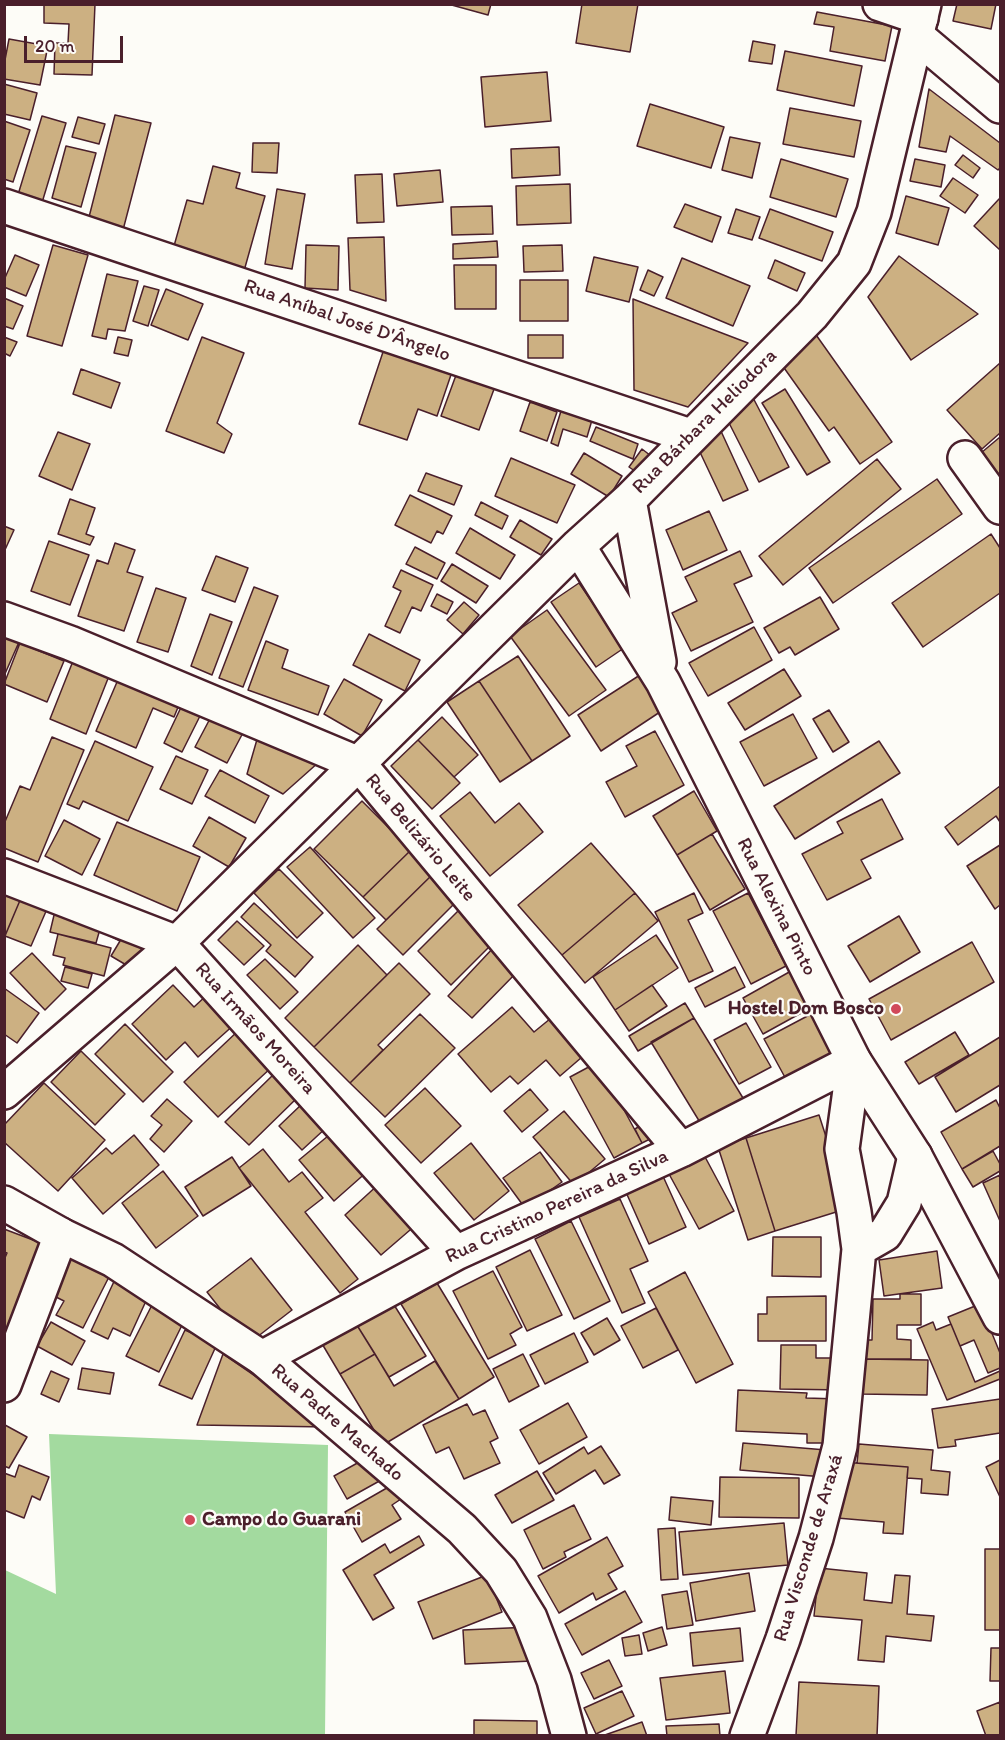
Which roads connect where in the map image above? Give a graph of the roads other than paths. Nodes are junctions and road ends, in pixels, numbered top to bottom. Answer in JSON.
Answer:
{"nodes":[{"id":1,"x":880,"y":4,"type":"edge"},
{"id":2,"x":921,"y":20,"type":"edge"},
{"id":3,"x":1000,"y":106,"type":"edge"},
{"id":4,"x":4,"y":206,"type":"edge"},
{"id":5,"x":690,"y":436,"type":"junction"},
{"id":6,"x":965,"y":458,"type":"dead end"},
{"id":7,"x":629,"y":500,"type":"junction"},
{"id":8,"x":1000,"y":507,"type":"edge"},
{"id":9,"x":578,"y":546,"type":"junction"},
{"id":10,"x":4,"y":619,"type":"edge"},
{"id":11,"x":663,"y":682,"type":"junction"},
{"id":12,"x":359,"y":764,"type":"junction"},
{"id":13,"x":4,"y":876,"type":"edge"},
{"id":14,"x":177,"y":943,"type":"junction"},
{"id":15,"x":854,"y":1061,"type":"junction"},
{"id":16,"x":4,"y":1092,"type":"edge"},
{"id":17,"x":681,"y":1150,"type":"junction"},
{"id":18,"x":915,"y":1155,"type":"junction"},
{"id":19,"x":4,"y":1203,"type":"edge"},
{"id":20,"x":61,"y":1236,"type":"junction"},
{"id":21,"x":859,"y":1249,"type":"junction"},
{"id":22,"x":456,"y":1253,"type":"junction"},
{"id":23,"x":1000,"y":1317,"type":"edge"},
{"id":24,"x":262,"y":1359,"type":"junction"},
{"id":25,"x":4,"y":1385,"type":"edge"},
{"id":26,"x":569,"y":1736,"type":"edge"},
{"id":27,"x":747,"y":1736,"type":"edge"}],
"edges":[{"from":1,"to":2,"type":"street"},
{"from":2,"to":3,"type":"street"},
{"from":2,"to":5,"type":"street","name":"Rua Bárbara Heliodora"},
{"from":4,"to":5,"type":"street","name":"Rua Aníbal José D'Ângelo"},
{"from":5,"to":7,"type":"street","name":"Rua Bárbara Heliodora"},
{"from":6,"to":8,"type":"street"},
{"from":7,"to":9,"type":"street","name":"Rua Bárbara Heliodora"},
{"from":7,"to":11,"type":"street","name":"Rua Alexina Pinto"},
{"from":9,"to":11,"type":"street","name":"Rua Alexina Pinto"},
{"from":9,"to":12,"type":"street","name":"Rua Bárbara Heliodora"},
{"from":10,"to":12,"type":"street","name":"Rua Belizário Leite"},
{"from":11,"to":15,"type":"street","name":"Rua Alexina Pinto"},
{"from":12,"to":14,"type":"street","name":"Rua Bárbara Heliodora"},
{"from":12,"to":17,"type":"street","name":"Rua Belizário Leite"},
{"from":13,"to":14,"type":"street","name":"Rua Irmãos Moreira"},
{"from":14,"to":16,"type":"street","name":"Rua Bárbara Heliodora"},
{"from":14,"to":22,"type":"street","name":"Rua Irmãos Moreira"},
{"from":15,"to":17,"type":"street","name":"Rua Cristino Pereira da Silva"},
{"from":15,"to":18,"type":"street","name":"Rua Alexina Pinto"},
{"from":15,"to":21,"type":"street","name":"Rua Visconde de Araxá"},
{"from":17,"to":22,"type":"street","name":"Rua Cristino Pereira da Silva"},
{"from":18,"to":21,"type":"street"},
{"from":18,"to":23,"type":"street","name":"Rua Alexina Pinto"},
{"from":19,"to":20,"type":"street","name":"Rua Padre Machado"},
{"from":20,"to":24,"type":"street","name":"Rua Padre Machado"},
{"from":20,"to":25,"type":"street"},
{"from":21,"to":27,"type":"street","name":"Rua Visconde de Araxá"},
{"from":22,"to":24,"type":"street","name":"Rua Cristino Pereira da Silva"},
{"from":24,"to":26,"type":"street","name":"Rua Padre Machado"}]}
